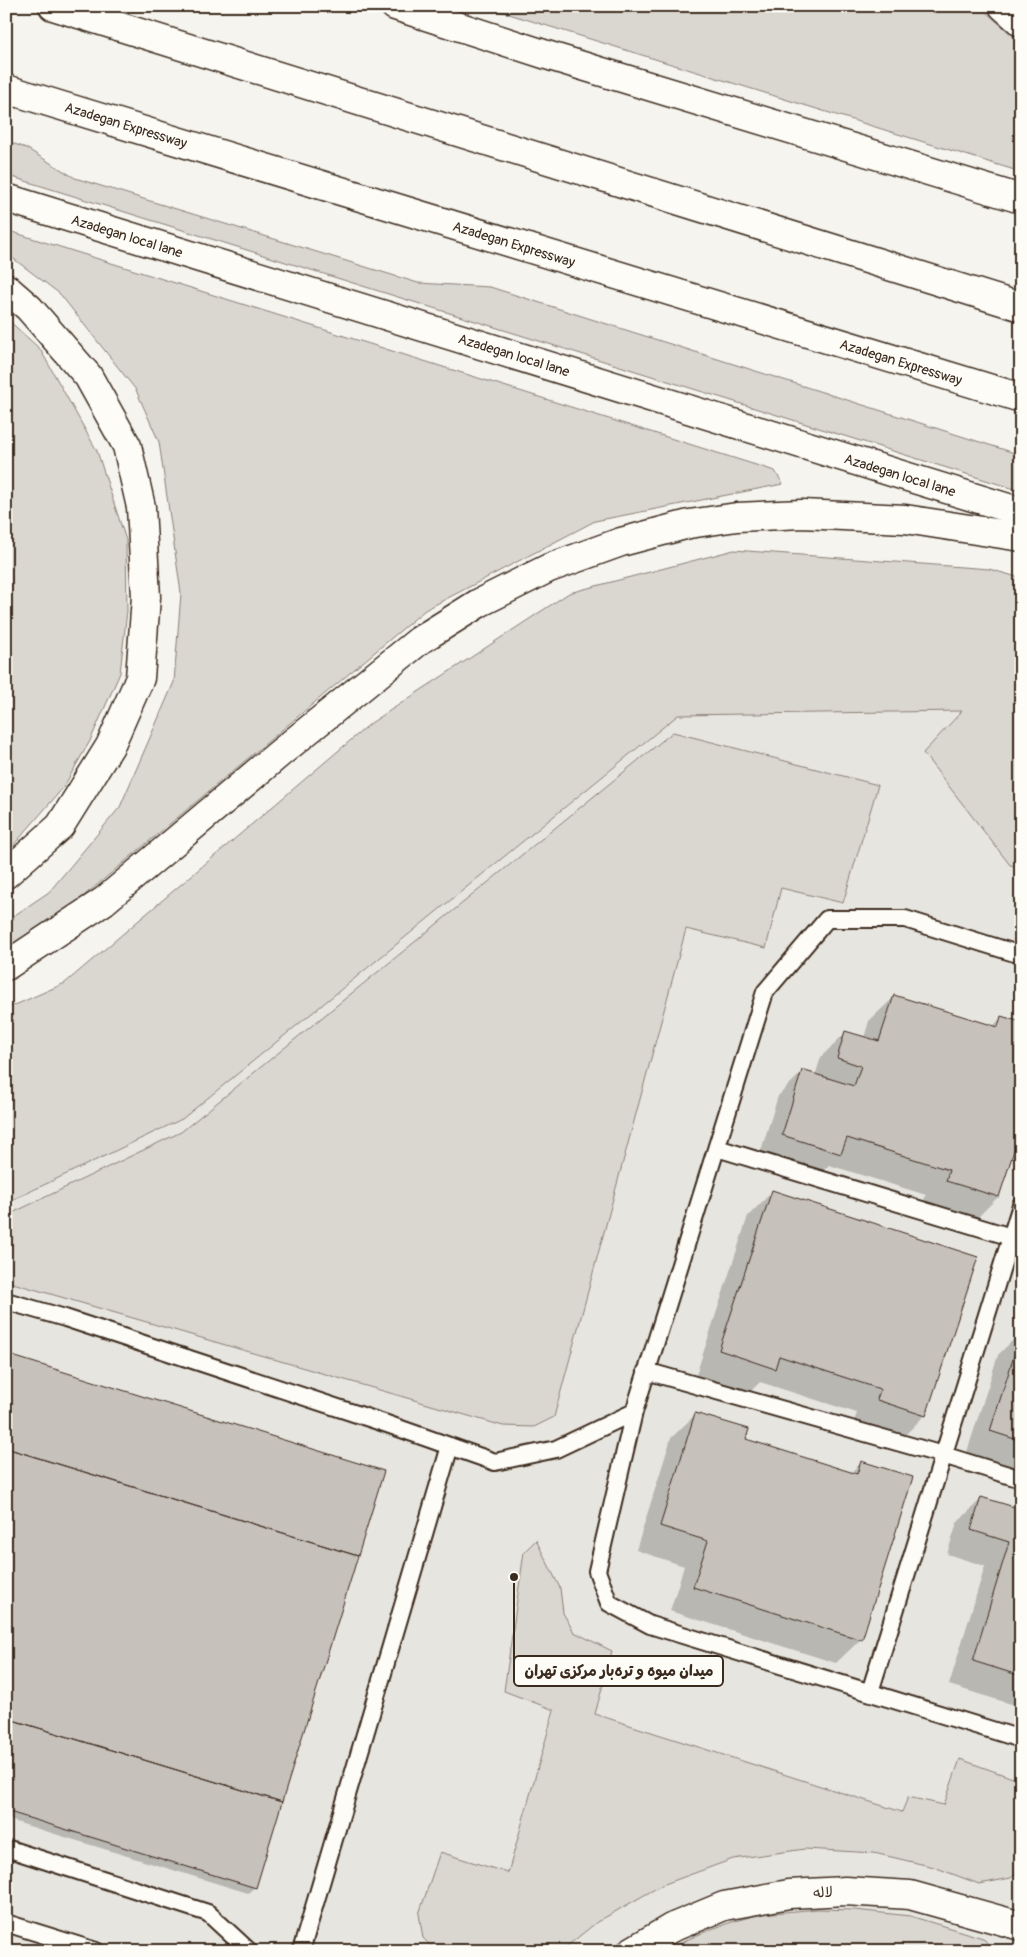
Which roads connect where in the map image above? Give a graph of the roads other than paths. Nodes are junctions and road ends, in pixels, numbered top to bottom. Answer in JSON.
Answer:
{"nodes":[{"id":1,"x":53,"y":6,"type":"edge"},
{"id":2,"x":395,"y":6,"type":"edge"},
{"id":3,"x":1003,"y":6,"type":"edge"},
{"id":4,"x":1021,"y":22,"type":"edge"},
{"id":5,"x":6,"y":89,"type":"edge"},
{"id":6,"x":6,"y":198,"type":"edge"},
{"id":7,"x":1021,"y":199,"type":"edge"},
{"id":8,"x":6,"y":288,"type":"edge"},
{"id":9,"x":1021,"y":307,"type":"edge"},
{"id":10,"x":1021,"y":398,"type":"edge"},
{"id":11,"x":1021,"y":512,"type":"edge"},
{"id":12,"x":1021,"y":537,"type":"edge"},
{"id":13,"x":6,"y":874,"type":"edge"},
{"id":14,"x":1021,"y":956,"type":"edge"},
{"id":15,"x":6,"y":966,"type":"edge"},
{"id":16,"x":717,"y":1148,"type":"junction"},
{"id":17,"x":1021,"y":1205,"type":"edge"},
{"id":18,"x":1016,"y":1239,"type":"edge"},
{"id":19,"x":6,"y":1301,"type":"edge"},
{"id":20,"x":646,"y":1371,"type":"junction"},
{"id":21,"x":634,"y":1412,"type":"junction"},
{"id":22,"x":450,"y":1446,"type":"junction"},
{"id":23,"x":943,"y":1455,"type":"junction"},
{"id":24,"x":1021,"y":1479,"type":"edge"},
{"id":25,"x":870,"y":1692,"type":"junction"},
{"id":26,"x":1021,"y":1739,"type":"edge"},
{"id":27,"x":6,"y":1848,"type":"edge"},
{"id":28,"x":6,"y":1923,"type":"edge"},
{"id":29,"x":1021,"y":1926,"type":"edge"},
{"id":30,"x":96,"y":1951,"type":"edge"},
{"id":31,"x":249,"y":1951,"type":"edge"},
{"id":32,"x":301,"y":1951,"type":"edge"},
{"id":33,"x":632,"y":1951,"type":"edge"}],
"edges":[{"from":1,"to":9,"type":"main road"},
{"from":2,"to":7,"type":"main road"},
{"from":3,"to":4,"type":"main road"},
{"from":5,"to":10,"type":"main road","name":"Azadegan Expressway"},
{"from":6,"to":11,"type":"main road","name":"Azadegan local lane"},
{"from":8,"to":13,"type":"main road"},
{"from":12,"to":15,"type":"main road"},
{"from":14,"to":16,"type":"lane"},
{"from":16,"to":18,"type":"lane"},
{"from":16,"to":20,"type":"lane"},
{"from":17,"to":18,"type":"lane"},
{"from":18,"to":23,"type":"lane"},
{"from":19,"to":22,"type":"lane"},
{"from":20,"to":21,"type":"lane"},
{"from":20,"to":23,"type":"lane"},
{"from":21,"to":22,"type":"lane"},
{"from":21,"to":25,"type":"lane"},
{"from":22,"to":32,"type":"lane"},
{"from":23,"to":24,"type":"lane"},
{"from":23,"to":25,"type":"lane"},
{"from":25,"to":26,"type":"lane"},
{"from":27,"to":31,"type":"lane"},
{"from":28,"to":30,"type":"lane"},
{"from":29,"to":33,"type":"main road","name":"لاله"}]}
